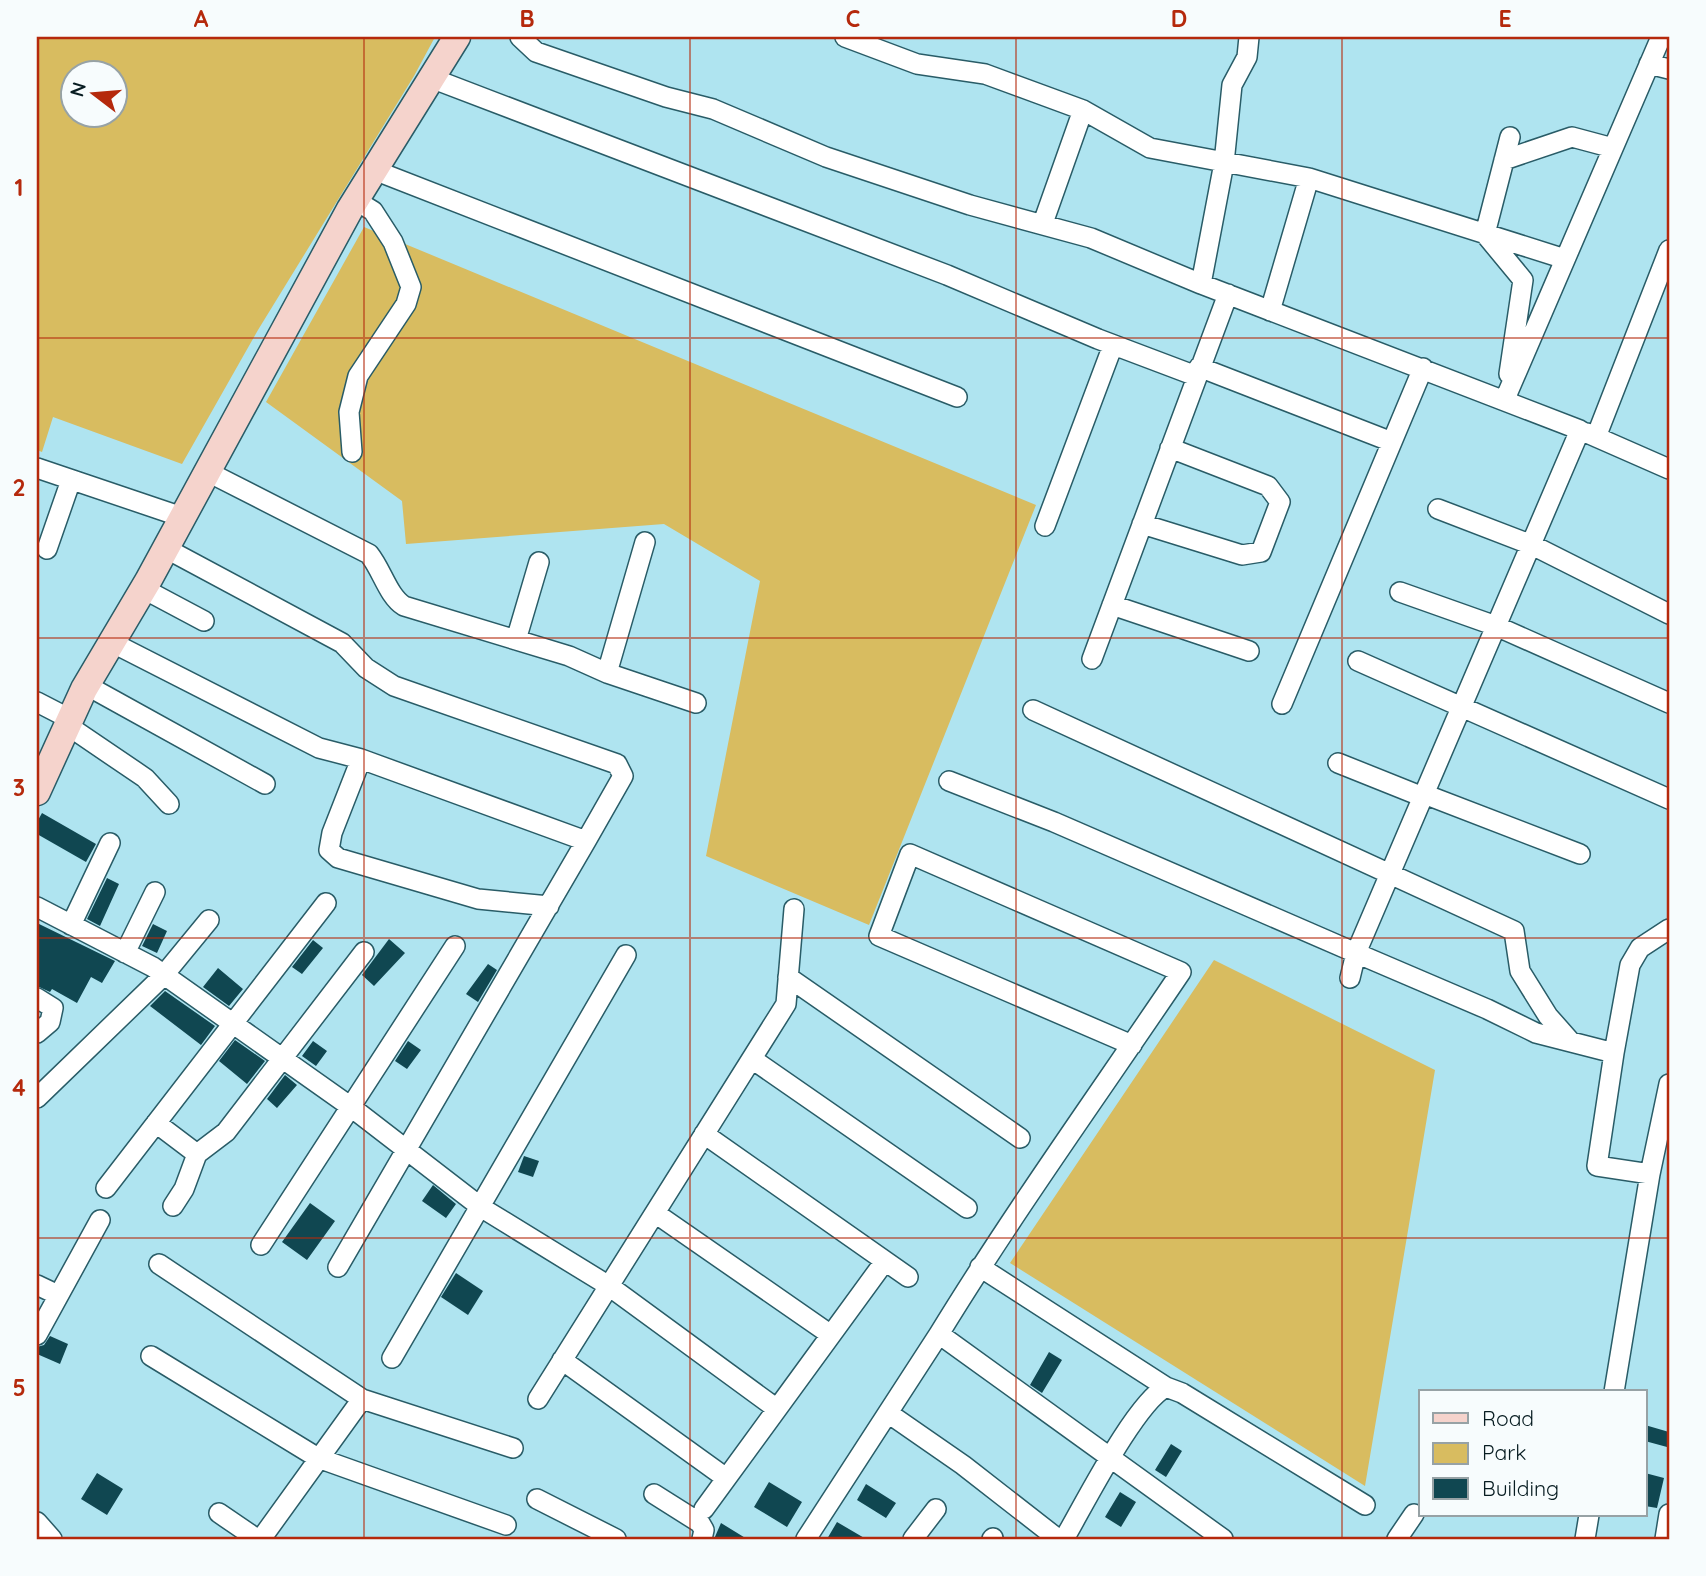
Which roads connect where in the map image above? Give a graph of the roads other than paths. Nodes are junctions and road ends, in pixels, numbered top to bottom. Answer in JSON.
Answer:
{"nodes":[{"id":1,"x":457,"y":37,"type":"edge"},
{"id":2,"x":520,"y":37,"type":"edge"},
{"id":3,"x":845,"y":37,"type":"edge"},
{"id":4,"x":1249,"y":37,"type":"edge"},
{"id":5,"x":1661,"y":37,"type":"edge"},
{"id":6,"x":1649,"y":64,"type":"junction"},
{"id":7,"x":1669,"y":69,"type":"edge"},
{"id":8,"x":431,"y":78,"type":"junction"},
{"id":9,"x":1083,"y":110,"type":"junction"},
{"id":10,"x":1510,"y":137,"type":"dead end"},
{"id":11,"x":1613,"y":148,"type":"junction"},
{"id":12,"x":1504,"y":160,"type":"junction"},
{"id":13,"x":1224,"y":163,"type":"junction"},
{"id":14,"x":374,"y":170,"type":"junction"},
{"id":15,"x":1310,"y":178,"type":"junction"},
{"id":16,"x":355,"y":200,"type":"junction"},
{"id":17,"x":1043,"y":223,"type":"junction"},
{"id":18,"x":1485,"y":234,"type":"junction"},
{"id":19,"x":1669,"y":250,"type":"edge"},
{"id":20,"x":1565,"y":259,"type":"junction"},
{"id":21,"x":1201,"y":284,"type":"junction"},
{"id":22,"x":1228,"y":294,"type":"junction"},
{"id":23,"x":1270,"y":311,"type":"junction"},
{"id":24,"x":1113,"y":345,"type":"junction"},
{"id":25,"x":1423,"y":368,"type":"junction"},
{"id":26,"x":1198,"y":371,"type":"junction"},
{"id":27,"x":957,"y":397,"type":"dead end"},
{"id":28,"x":1505,"y":399,"type":"junction"},
{"id":29,"x":1588,"y":434,"type":"junction"},
{"id":30,"x":1392,"y":442,"type":"junction"},
{"id":31,"x":1170,"y":448,"type":"junction"},
{"id":32,"x":352,"y":452,"type":"dead end"},
{"id":33,"x":37,"y":468,"type":"edge"},
{"id":34,"x":1669,"y":469,"type":"edge"},
{"id":35,"x":206,"y":471,"type":"junction"},
{"id":36,"x":71,"y":480,"type":"junction"},
{"id":37,"x":1438,"y":509,"type":"dead end"},
{"id":38,"x":181,"y":517,"type":"junction"},
{"id":39,"x":1142,"y":524,"type":"junction"},
{"id":40,"x":1045,"y":526,"type":"dead end"},
{"id":41,"x":645,"y":542,"type":"dead end"},
{"id":42,"x":1532,"y":545,"type":"junction"},
{"id":43,"x":165,"y":548,"type":"junction"},
{"id":44,"x":47,"y":549,"type":"dead end"},
{"id":45,"x":539,"y":562,"type":"dead end"},
{"id":46,"x":142,"y":588,"type":"junction"},
{"id":47,"x":1400,"y":593,"type":"dead end"},
{"id":48,"x":1112,"y":605,"type":"junction"},
{"id":49,"x":1669,"y":614,"type":"edge"},
{"id":50,"x":204,"y":621,"type":"dead end"},
{"id":51,"x":1496,"y":626,"type":"junction"},
{"id":52,"x":516,"y":640,"type":"junction"},
{"id":53,"x":111,"y":642,"type":"junction"},
{"id":54,"x":1249,"y":651,"type":"dead end"},
{"id":55,"x":1092,"y":659,"type":"dead end"},
{"id":56,"x":1358,"y":662,"type":"dead end"},
{"id":57,"x":607,"y":673,"type":"junction"},
{"id":58,"x":86,"y":685,"type":"junction"},
{"id":59,"x":37,"y":702,"type":"edge"},
{"id":60,"x":696,"y":703,"type":"dead end"},
{"id":61,"x":1669,"y":703,"type":"edge"},
{"id":62,"x":1282,"y":704,"type":"dead end"},
{"id":63,"x":1462,"y":706,"type":"junction"},
{"id":64,"x":1033,"y":710,"type":"dead end"},
{"id":65,"x":69,"y":722,"type":"junction"},
{"id":66,"x":361,"y":759,"type":"junction"},
{"id":67,"x":1338,"y":763,"type":"dead end"},
{"id":68,"x":949,"y":781,"type":"dead end"},
{"id":69,"x":265,"y":784,"type":"dead end"},
{"id":70,"x":37,"y":792,"type":"edge"},
{"id":71,"x":1424,"y":795,"type":"junction"},
{"id":72,"x":1669,"y":799,"type":"edge"},
{"id":73,"x":169,"y":804,"type":"dead end"},
{"id":74,"x":586,"y":841,"type":"junction"},
{"id":75,"x":110,"y":843,"type":"dead end"},
{"id":76,"x":1580,"y":854,"type":"dead end"},
{"id":77,"x":1390,"y":874,"type":"junction"},
{"id":78,"x":155,"y":892,"type":"dead end"},
{"id":79,"x":326,"y":903,"type":"dead end"},
{"id":80,"x":549,"y":906,"type":"junction"},
{"id":81,"x":37,"y":907,"type":"edge"},
{"id":82,"x":794,"y":909,"type":"dead end"},
{"id":83,"x":209,"y":920,"type":"dead end"},
{"id":84,"x":71,"y":925,"type":"junction"},
{"id":85,"x":1669,"y":929,"type":"edge"},
{"id":86,"x":456,"y":946,"type":"dead end"},
{"id":87,"x":364,"y":952,"type":"dead end"},
{"id":88,"x":125,"y":953,"type":"junction"},
{"id":89,"x":1356,"y":953,"type":"junction"},
{"id":90,"x":626,"y":955,"type":"dead end"},
{"id":91,"x":163,"y":976,"type":"junction"},
{"id":92,"x":788,"y":976,"type":"junction"},
{"id":93,"x":1350,"y":978,"type":"dead end"},
{"id":94,"x":37,"y":998,"type":"edge"},
{"id":95,"x":233,"y":1022,"type":"junction"},
{"id":96,"x":37,"y":1033,"type":"edge"},
{"id":97,"x":1571,"y":1042,"type":"junction"},
{"id":98,"x":1132,"y":1045,"type":"junction"},
{"id":99,"x":1614,"y":1053,"type":"junction"},
{"id":100,"x":284,"y":1058,"type":"junction"},
{"id":101,"x":752,"y":1059,"type":"junction"},
{"id":102,"x":1669,"y":1084,"type":"edge"},
{"id":103,"x":37,"y":1098,"type":"edge"},
{"id":104,"x":351,"y":1107,"type":"junction"},
{"id":105,"x":156,"y":1123,"type":"junction"},
{"id":106,"x":705,"y":1134,"type":"junction"},
{"id":107,"x":1020,"y":1138,"type":"dead end"},
{"id":108,"x":409,"y":1149,"type":"junction"},
{"id":109,"x":197,"y":1154,"type":"junction"},
{"id":110,"x":1650,"y":1174,"type":"junction"},
{"id":111,"x":106,"y":1188,"type":"dead end"},
{"id":112,"x":173,"y":1206,"type":"dead end"},
{"id":113,"x":482,"y":1208,"type":"junction"},
{"id":114,"x":967,"y":1208,"type":"dead end"},
{"id":115,"x":655,"y":1213,"type":"junction"},
{"id":116,"x":100,"y":1220,"type":"dead end"},
{"id":117,"x":261,"y":1245,"type":"dead end"},
{"id":118,"x":885,"y":1261,"type":"junction"},
{"id":119,"x":159,"y":1264,"type":"dead end"},
{"id":120,"x":338,"y":1267,"type":"dead end"},
{"id":121,"x":980,"y":1267,"type":"junction"},
{"id":122,"x":908,"y":1278,"type":"dead end"},
{"id":123,"x":37,"y":1285,"type":"edge"},
{"id":124,"x":609,"y":1286,"type":"junction"},
{"id":125,"x":58,"y":1295,"type":"junction"},
{"id":126,"x":939,"y":1334,"type":"junction"},
{"id":127,"x":37,"y":1335,"type":"edge"},
{"id":128,"x":831,"y":1335,"type":"junction"},
{"id":129,"x":150,"y":1356,"type":"dead end"},
{"id":130,"x":392,"y":1358,"type":"dead end"},
{"id":131,"x":562,"y":1360,"type":"junction"},
{"id":132,"x":1166,"y":1387,"type":"junction"},
{"id":133,"x":1614,"y":1390,"type":"edge"},
{"id":134,"x":362,"y":1399,"type":"junction"},
{"id":135,"x":538,"y":1399,"type":"dead end"},
{"id":136,"x":777,"y":1409,"type":"junction"},
{"id":137,"x":888,"y":1413,"type":"junction"},
{"id":138,"x":513,"y":1448,"type":"dead end"},
{"id":139,"x":1112,"y":1456,"type":"junction"},
{"id":140,"x":318,"y":1458,"type":"junction"},
{"id":141,"x":726,"y":1478,"type":"junction"},
{"id":142,"x":653,"y":1494,"type":"dead end"},
{"id":143,"x":537,"y":1499,"type":"dead end"},
{"id":144,"x":1365,"y":1505,"type":"dead end"},
{"id":145,"x":704,"y":1509,"type":"dead end"},
{"id":146,"x":936,"y":1509,"type":"dead end"},
{"id":147,"x":219,"y":1513,"type":"dead end"},
{"id":148,"x":1414,"y":1514,"type":"dead end"},
{"id":149,"x":1669,"y":1514,"type":"edge"},
{"id":150,"x":1589,"y":1516,"type":"edge"},
{"id":151,"x":37,"y":1522,"type":"edge"},
{"id":152,"x":506,"y":1525,"type":"dead end"},
{"id":153,"x":52,"y":1539,"type":"edge"},
{"id":154,"x":259,"y":1539,"type":"edge"},
{"id":155,"x":616,"y":1539,"type":"edge"},
{"id":156,"x":702,"y":1539,"type":"edge"},
{"id":157,"x":806,"y":1539,"type":"edge"},
{"id":158,"x":913,"y":1539,"type":"edge"},
{"id":159,"x":1058,"y":1539,"type":"edge"},
{"id":160,"x":1064,"y":1539,"type":"edge"},
{"id":161,"x":1223,"y":1539,"type":"edge"},
{"id":162,"x":1397,"y":1539,"type":"edge"},
{"id":163,"x":1586,"y":1539,"type":"edge"},
{"id":164,"x":1665,"y":1539,"type":"edge"}],
"edges":[{"from":1,"to":8,"type":"street"},
{"from":2,"to":17,"type":"street"},
{"from":3,"to":9,"type":"street"},
{"from":4,"to":13,"type":"street"},
{"from":5,"to":6,"type":"street"},
{"from":6,"to":7,"type":"street"},
{"from":6,"to":11,"type":"street"},
{"from":8,"to":14,"type":"street"},
{"from":8,"to":24,"type":"street"},
{"from":9,"to":13,"type":"street"},
{"from":9,"to":17,"type":"street"},
{"from":10,"to":12,"type":"street"},
{"from":11,"to":12,"type":"street"},
{"from":11,"to":20,"type":"street"},
{"from":12,"to":18,"type":"street"},
{"from":13,"to":15,"type":"street"},
{"from":13,"to":21,"type":"street"},
{"from":14,"to":16,"type":"street"},
{"from":14,"to":27,"type":"street"},
{"from":15,"to":18,"type":"street"},
{"from":15,"to":23,"type":"street"},
{"from":16,"to":32,"type":"street"},
{"from":16,"to":35,"type":"street"},
{"from":17,"to":21,"type":"street"},
{"from":18,"to":20,"type":"street"},
{"from":18,"to":28,"type":"street"},
{"from":19,"to":29,"type":"street"},
{"from":20,"to":28,"type":"street"},
{"from":21,"to":22,"type":"street"},
{"from":22,"to":23,"type":"street"},
{"from":22,"to":26,"type":"street"},
{"from":23,"to":25,"type":"street"},
{"from":24,"to":26,"type":"street"},
{"from":24,"to":40,"type":"street"},
{"from":25,"to":28,"type":"street"},
{"from":25,"to":30,"type":"street"},
{"from":26,"to":30,"type":"street"},
{"from":26,"to":31,"type":"street"},
{"from":28,"to":29,"type":"street"},
{"from":29,"to":34,"type":"street"},
{"from":29,"to":42,"type":"street"},
{"from":30,"to":62,"type":"street"},
{"from":31,"to":39,"type":"street"},
{"from":31,"to":39,"type":"street"},
{"from":33,"to":36,"type":"street"},
{"from":35,"to":38,"type":"street"},
{"from":35,"to":52,"type":"street"},
{"from":36,"to":38,"type":"street"},
{"from":36,"to":44,"type":"street"},
{"from":37,"to":42,"type":"street"},
{"from":38,"to":43,"type":"street"},
{"from":39,"to":48,"type":"street"},
{"from":41,"to":57,"type":"street"},
{"from":42,"to":49,"type":"street"},
{"from":42,"to":51,"type":"street"},
{"from":43,"to":46,"type":"street"},
{"from":43,"to":74,"type":"street"},
{"from":45,"to":52,"type":"street"},
{"from":46,"to":50,"type":"street"},
{"from":46,"to":53,"type":"street"},
{"from":47,"to":51,"type":"street"},
{"from":48,"to":54,"type":"street"},
{"from":48,"to":55,"type":"street"},
{"from":51,"to":61,"type":"street"},
{"from":51,"to":63,"type":"street"},
{"from":52,"to":57,"type":"street"},
{"from":53,"to":58,"type":"street"},
{"from":53,"to":66,"type":"street"},
{"from":56,"to":63,"type":"street"},
{"from":57,"to":60,"type":"street"},
{"from":58,"to":65,"type":"street"},
{"from":58,"to":69,"type":"street"},
{"from":59,"to":65,"type":"street"},
{"from":63,"to":71,"type":"street"},
{"from":63,"to":72,"type":"street"},
{"from":64,"to":77,"type":"street"},
{"from":65,"to":70,"type":"street"},
{"from":65,"to":73,"type":"street"},
{"from":66,"to":74,"type":"street"},
{"from":66,"to":80,"type":"street"},
{"from":67,"to":71,"type":"street"},
{"from":68,"to":89,"type":"street"},
{"from":71,"to":76,"type":"street"},
{"from":71,"to":77,"type":"street"},
{"from":74,"to":80,"type":"street"},
{"from":75,"to":84,"type":"street"},
{"from":77,"to":89,"type":"street"},
{"from":77,"to":97,"type":"street"},
{"from":78,"to":88,"type":"street"},
{"from":79,"to":95,"type":"street"},
{"from":80,"to":108,"type":"street"},
{"from":81,"to":84,"type":"street"},
{"from":82,"to":92,"type":"street"},
{"from":83,"to":91,"type":"street"},
{"from":84,"to":88,"type":"street"},
{"from":85,"to":99,"type":"street"},
{"from":86,"to":104,"type":"street"},
{"from":87,"to":100,"type":"street"},
{"from":88,"to":91,"type":"street"},
{"from":89,"to":93,"type":"street"},
{"from":89,"to":97,"type":"street"},
{"from":90,"to":113,"type":"street"},
{"from":91,"to":95,"type":"street"},
{"from":91,"to":103,"type":"street"},
{"from":92,"to":101,"type":"street"},
{"from":92,"to":107,"type":"street"},
{"from":94,"to":96,"type":"street"},
{"from":95,"to":100,"type":"street"},
{"from":95,"to":105,"type":"street"},
{"from":97,"to":99,"type":"street"},
{"from":98,"to":98,"type":"street"},
{"from":98,"to":121,"type":"street"},
{"from":99,"to":110,"type":"street"},
{"from":100,"to":104,"type":"street"},
{"from":100,"to":109,"type":"street"},
{"from":101,"to":106,"type":"street"},
{"from":101,"to":114,"type":"street"},
{"from":102,"to":110,"type":"street"},
{"from":104,"to":108,"type":"street"},
{"from":104,"to":117,"type":"street"},
{"from":105,"to":109,"type":"street"},
{"from":105,"to":111,"type":"street"},
{"from":106,"to":115,"type":"street"},
{"from":106,"to":118,"type":"street"},
{"from":108,"to":113,"type":"street"},
{"from":108,"to":120,"type":"street"},
{"from":109,"to":112,"type":"street"},
{"from":110,"to":133,"type":"street"},
{"from":113,"to":124,"type":"street"},
{"from":113,"to":130,"type":"street"},
{"from":115,"to":124,"type":"street"},
{"from":115,"to":128,"type":"street"},
{"from":116,"to":125,"type":"street"},
{"from":118,"to":122,"type":"street"},
{"from":118,"to":128,"type":"street"},
{"from":119,"to":134,"type":"street"},
{"from":121,"to":126,"type":"street"},
{"from":121,"to":132,"type":"street"},
{"from":123,"to":125,"type":"street"},
{"from":124,"to":131,"type":"street"},
{"from":124,"to":136,"type":"street"},
{"from":125,"to":127,"type":"street"},
{"from":126,"to":137,"type":"street"},
{"from":126,"to":139,"type":"street"},
{"from":128,"to":136,"type":"street"},
{"from":129,"to":140,"type":"street"},
{"from":131,"to":135,"type":"street"},
{"from":131,"to":141,"type":"street"},
{"from":132,"to":139,"type":"street"},
{"from":132,"to":144,"type":"street"},
{"from":134,"to":138,"type":"street"},
{"from":134,"to":140,"type":"street"},
{"from":136,"to":141,"type":"street"},
{"from":137,"to":157,"type":"street"},
{"from":137,"to":159,"type":"street"},
{"from":139,"to":160,"type":"street"},
{"from":139,"to":161,"type":"street"},
{"from":140,"to":152,"type":"street"},
{"from":140,"to":154,"type":"street"},
{"from":141,"to":145,"type":"street"},
{"from":142,"to":156,"type":"street"},
{"from":143,"to":155,"type":"street"},
{"from":146,"to":158,"type":"street"},
{"from":147,"to":154,"type":"street"},
{"from":148,"to":162,"type":"street"},
{"from":149,"to":164,"type":"street"},
{"from":150,"to":163,"type":"street"},
{"from":151,"to":153,"type":"street"}]}
